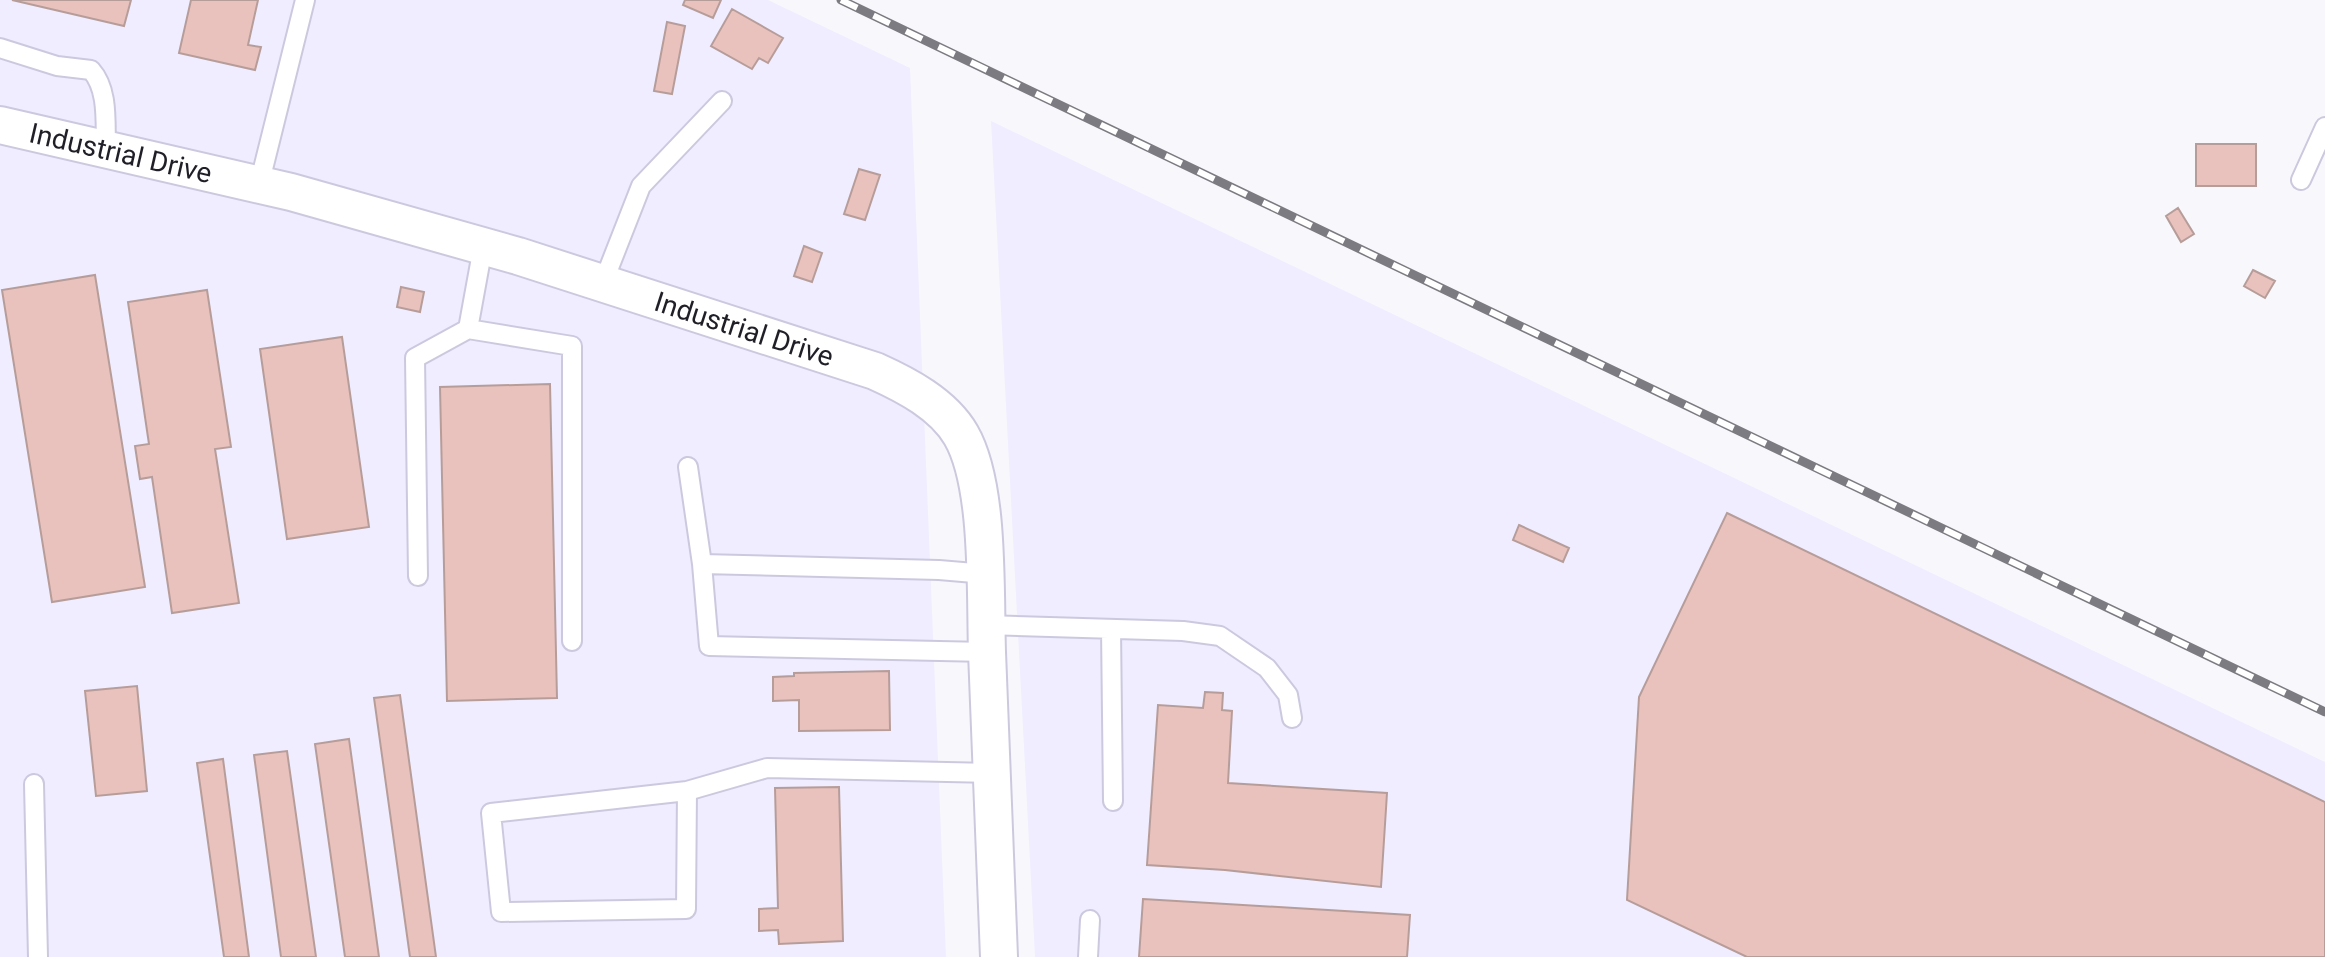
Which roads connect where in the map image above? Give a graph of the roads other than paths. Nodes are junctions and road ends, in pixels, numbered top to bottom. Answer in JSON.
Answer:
{"nodes":[{"id":1,"x":305,"y":0,"type":"edge"},
{"id":2,"x":0,"y":48,"type":"edge"},
{"id":3,"x":722,"y":101,"type":"dead end"},
{"id":4,"x":0,"y":125,"type":"edge"},
{"id":5,"x":2325,"y":127,"type":"edge"},
{"id":6,"x":106,"y":149,"type":"junction"},
{"id":7,"x":2301,"y":180,"type":"dead end"},
{"id":8,"x":259,"y":185,"type":"junction"},
{"id":9,"x":483,"y":247,"type":"junction"},
{"id":10,"x":603,"y":283,"type":"junction"},
{"id":11,"x":468,"y":329,"type":"junction"},
{"id":12,"x":688,"y":467,"type":"dead end"},
{"id":13,"x":702,"y":564,"type":"junction"},
{"id":14,"x":986,"y":574,"type":"junction"},
{"id":15,"x":418,"y":576,"type":"dead end"},
{"id":16,"x":1111,"y":629,"type":"junction"},
{"id":17,"x":987,"y":639,"type":"junction"},
{"id":18,"x":572,"y":641,"type":"dead end"},
{"id":19,"x":1292,"y":718,"type":"dead end"},
{"id":20,"x":992,"y":773,"type":"junction"},
{"id":21,"x":34,"y":784,"type":"dead end"},
{"id":22,"x":687,"y":791,"type":"junction"},
{"id":23,"x":1113,"y":801,"type":"dead end"},
{"id":24,"x":1090,"y":920,"type":"dead end"},
{"id":25,"x":38,"y":957,"type":"edge"},
{"id":26,"x":999,"y":957,"type":"edge"},
{"id":27,"x":1088,"y":957,"type":"edge"}],
"edges":[{"from":1,"to":8,"type":"lane"},
{"from":2,"to":6,"type":"lane"},
{"from":3,"to":10,"type":"lane"},
{"from":4,"to":6,"type":"street","name":"Industrial Drive"},
{"from":5,"to":7,"type":"lane"},
{"from":6,"to":8,"type":"street","name":"Industrial Drive"},
{"from":8,"to":9,"type":"street","name":"Industrial Drive"},
{"from":9,"to":10,"type":"street","name":"Industrial Drive"},
{"from":9,"to":11,"type":"lane"},
{"from":10,"to":14,"type":"street","name":"Industrial Drive"},
{"from":11,"to":15,"type":"lane"},
{"from":11,"to":18,"type":"lane"},
{"from":12,"to":13,"type":"lane"},
{"from":13,"to":14,"type":"lane"},
{"from":13,"to":17,"type":"lane"},
{"from":14,"to":17,"type":"street","name":"Industrial Drive"},
{"from":16,"to":17,"type":"lane"},
{"from":16,"to":19,"type":"lane"},
{"from":16,"to":23,"type":"lane"},
{"from":17,"to":20,"type":"street","name":"Industrial Drive"},
{"from":20,"to":22,"type":"lane"},
{"from":20,"to":26,"type":"street","name":"Industrial Drive"},
{"from":21,"to":25,"type":"lane"},
{"from":22,"to":22,"type":"lane"},
{"from":24,"to":27,"type":"lane"}]}
